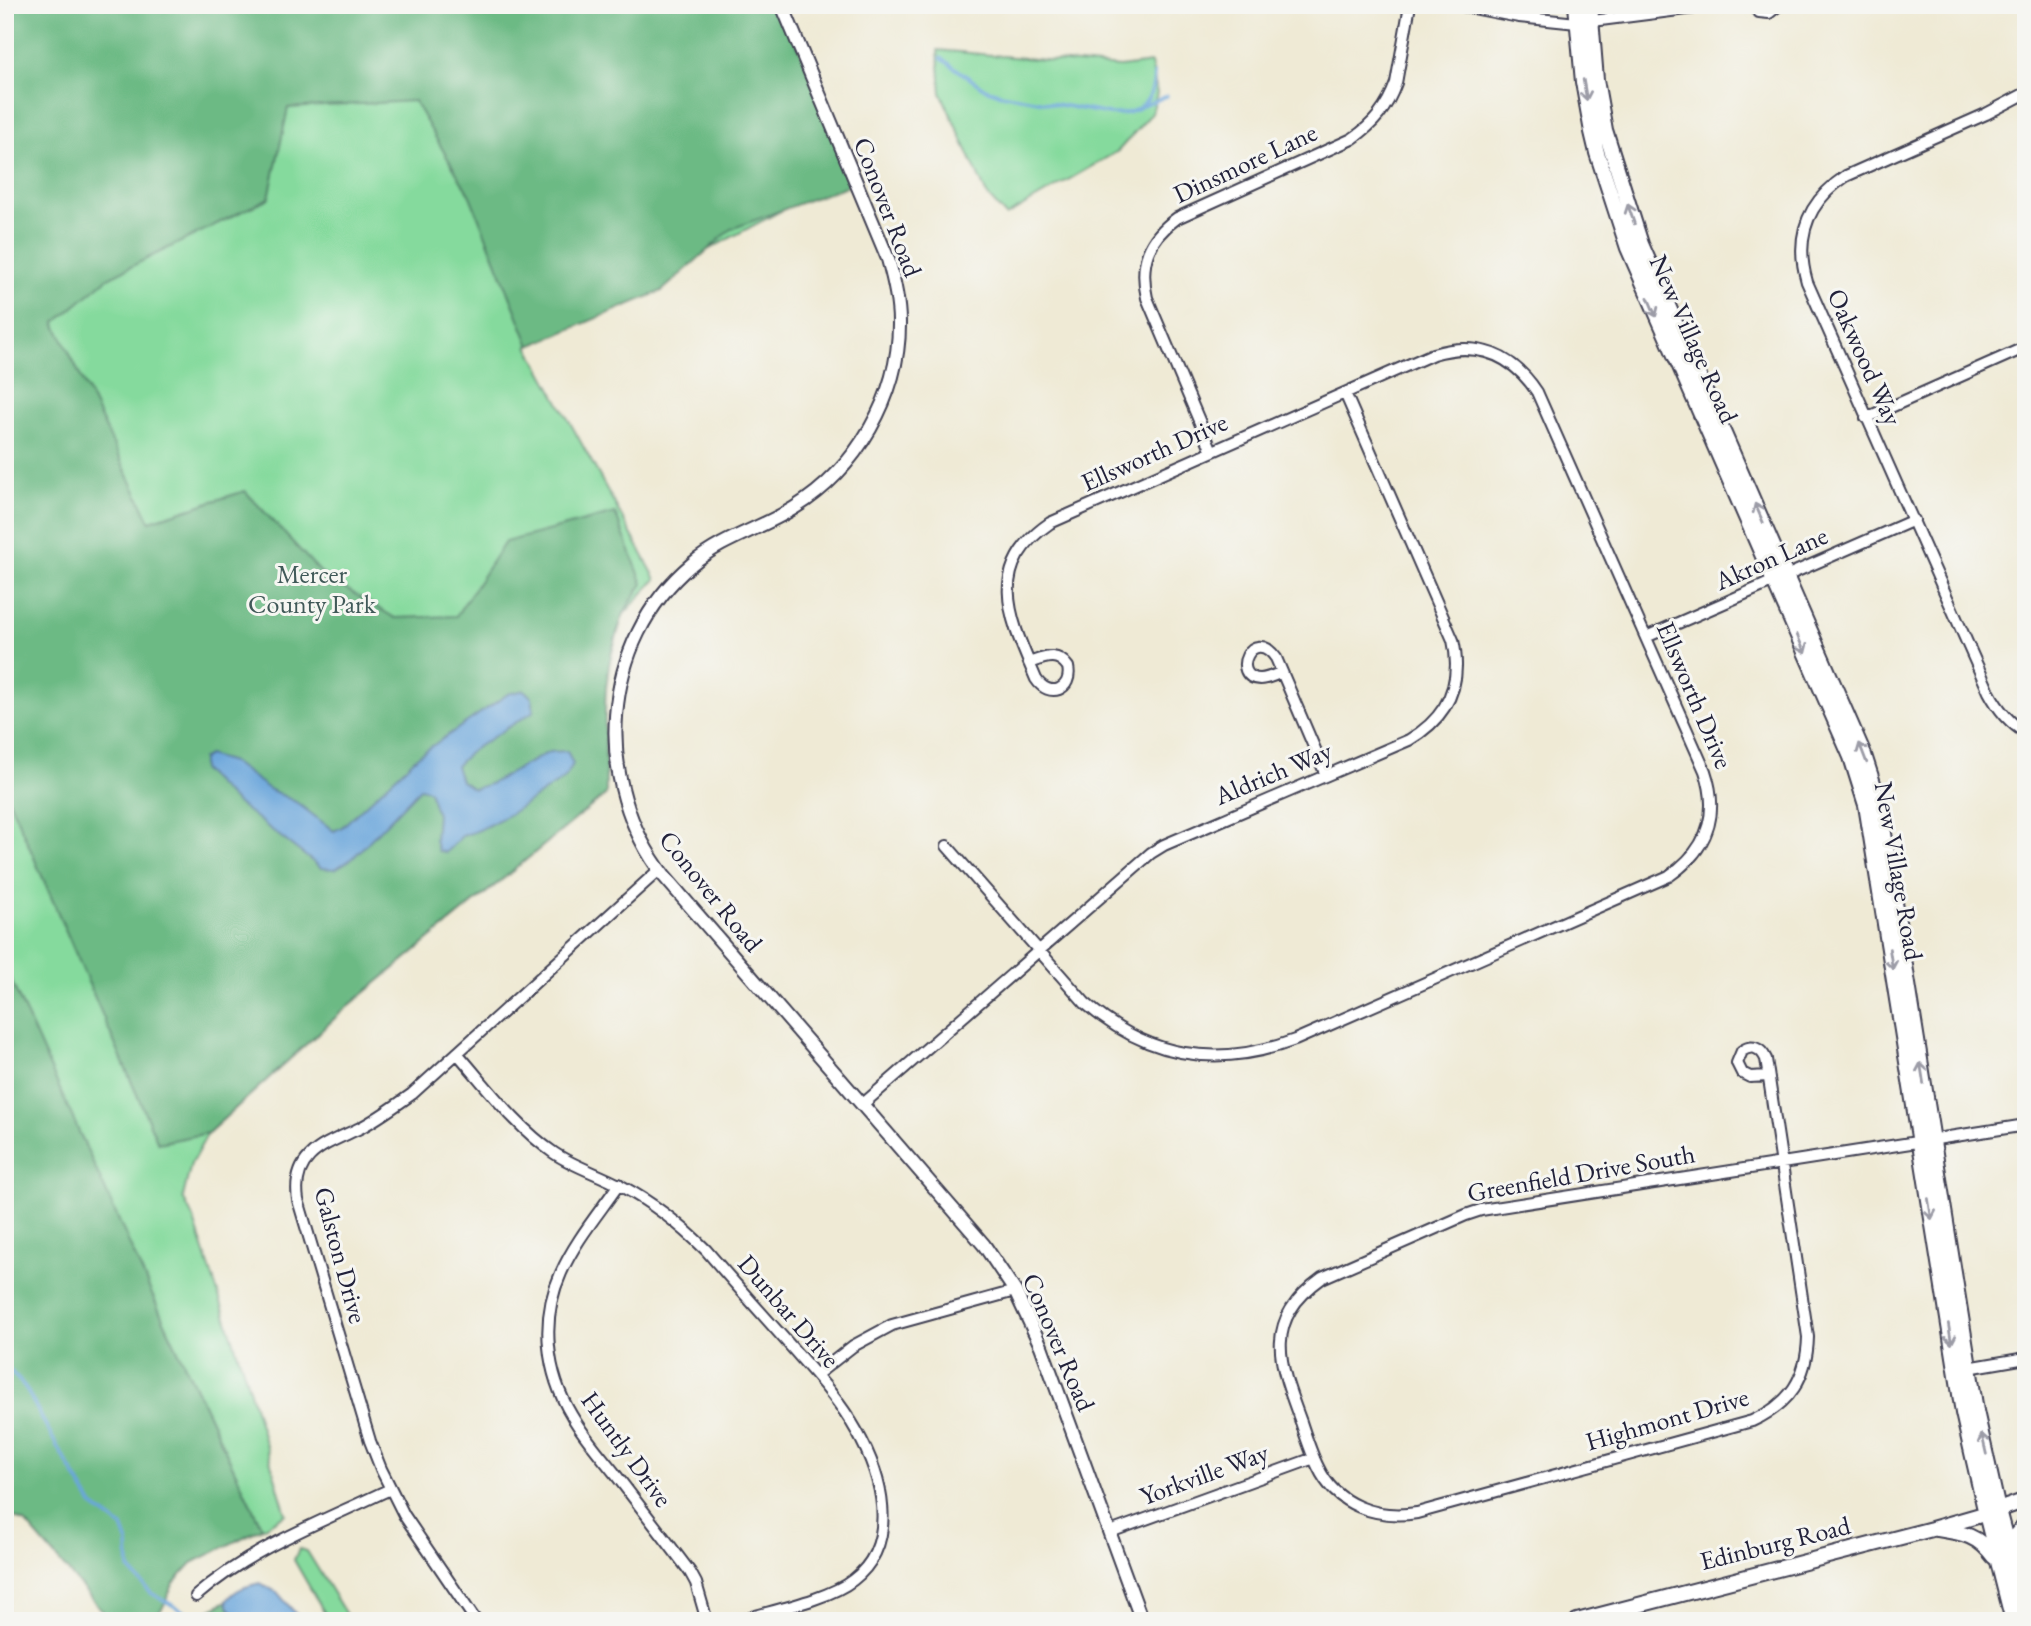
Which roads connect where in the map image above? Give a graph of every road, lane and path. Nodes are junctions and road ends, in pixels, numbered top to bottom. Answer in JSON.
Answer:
{"nodes":[{"id":1,"x":782,"y":5,"type":"edge"},
{"id":2,"x":1410,"y":5,"type":"edge"},
{"id":3,"x":1457,"y":5,"type":"edge"},
{"id":4,"x":1576,"y":5,"type":"edge"},
{"id":5,"x":1590,"y":5,"type":"edge"},
{"id":6,"x":1718,"y":5,"type":"edge"},
{"id":7,"x":1752,"y":5,"type":"edge"},
{"id":8,"x":1780,"y":5,"type":"edge"},
{"id":9,"x":1584,"y":22,"type":"junction"},
{"id":10,"x":2026,"y":93,"type":"edge"},
{"id":11,"x":2026,"y":347,"type":"edge"},
{"id":12,"x":1345,"y":393,"type":"junction"},
{"id":13,"x":1866,"y":418,"type":"junction"},
{"id":14,"x":1212,"y":452,"type":"junction"},
{"id":15,"x":1914,"y":520,"type":"junction"},
{"id":16,"x":1780,"y":578,"type":"junction"},
{"id":17,"x":1646,"y":637,"type":"junction"},
{"id":18,"x":1029,"y":663,"type":"dead end"},
{"id":19,"x":1282,"y":672,"type":"dead end"},
{"id":20,"x":2026,"y":733,"type":"edge"},
{"id":21,"x":1326,"y":775,"type":"junction"},
{"id":22,"x":947,"y":846,"type":"dead end"},
{"id":23,"x":659,"y":870,"type":"junction"},
{"id":24,"x":1039,"y":951,"type":"junction"},
{"id":25,"x":457,"y":1053,"type":"junction"},
{"id":26,"x":1768,"y":1076,"type":"dead end"},
{"id":27,"x":863,"y":1104,"type":"junction"},
{"id":28,"x":2026,"y":1125,"type":"edge"},
{"id":29,"x":1926,"y":1141,"type":"junction"},
{"id":30,"x":1781,"y":1163,"type":"junction"},
{"id":31,"x":619,"y":1184,"type":"junction"},
{"id":32,"x":1015,"y":1291,"type":"junction"},
{"id":33,"x":2026,"y":1358,"type":"edge"},
{"id":34,"x":1962,"y":1368,"type":"junction"},
{"id":35,"x":816,"y":1375,"type":"junction"},
{"id":36,"x":1314,"y":1458,"type":"junction"},
{"id":37,"x":390,"y":1489,"type":"junction"},
{"id":38,"x":2026,"y":1500,"type":"edge"},
{"id":39,"x":1361,"y":1508,"type":"joint"},
{"id":40,"x":2026,"y":1510,"type":"edge"},
{"id":41,"x":1992,"y":1512,"type":"junction"},
{"id":42,"x":2026,"y":1522,"type":"edge"},
{"id":43,"x":1932,"y":1529,"type":"junction"},
{"id":44,"x":1110,"y":1532,"type":"junction"},
{"id":45,"x":2006,"y":1567,"type":"junction"},
{"id":46,"x":196,"y":1596,"type":"dead end"},
{"id":47,"x":2026,"y":1615,"type":"edge"},
{"id":48,"x":476,"y":1621,"type":"edge"},
{"id":49,"x":707,"y":1621,"type":"edge"},
{"id":50,"x":738,"y":1621,"type":"edge"},
{"id":51,"x":1142,"y":1621,"type":"edge"},
{"id":52,"x":1577,"y":1621,"type":"edge"},
{"id":53,"x":2013,"y":1621,"type":"edge"}],
"edges":[{"from":1,"to":23,"type":"street","name":"Conover Road"},
{"from":2,"to":14,"type":"street","name":"Dinsmore Lane"},
{"from":3,"to":9,"type":"street"},
{"from":4,"to":9,"type":"main road","name":"New Village Road"},
{"from":5,"to":9,"type":"main road","name":"New Village Road"},
{"from":6,"to":9,"type":"street"},
{"from":7,"to":8,"type":"street"},
{"from":9,"to":16,"type":"main road","name":"New Village Road"},
{"from":10,"to":13,"type":"street","name":"Oakwood Way"},
{"from":11,"to":13,"type":"street"},
{"from":12,"to":14,"type":"street","name":"Ellsworth Drive"},
{"from":12,"to":17,"type":"street","name":"Ellsworth Drive"},
{"from":12,"to":21,"type":"street","name":"Aldrich Way"},
{"from":13,"to":15,"type":"street","name":"Oakwood Way"},
{"from":14,"to":18,"type":"street","name":"Ellsworth Drive"},
{"from":15,"to":16,"type":"street","name":"Akron Lane"},
{"from":15,"to":20,"type":"street","name":"Oakwood Way"},
{"from":16,"to":17,"type":"street","name":"Akron Lane"},
{"from":16,"to":29,"type":"main road","name":"New Village Road"},
{"from":17,"to":24,"type":"street","name":"Ellsworth Drive"},
{"from":19,"to":21,"type":"street"},
{"from":21,"to":24,"type":"street","name":"Aldrich Way"},
{"from":22,"to":24,"type":"street","name":"Ellsworth Drive"},
{"from":23,"to":25,"type":"street","name":"Galston Drive"},
{"from":23,"to":27,"type":"street","name":"Conover Road"},
{"from":24,"to":27,"type":"street","name":"Aldrich Way"},
{"from":25,"to":31,"type":"street","name":"Dunbar Drive"},
{"from":25,"to":37,"type":"street","name":"Galston Drive"},
{"from":26,"to":30,"type":"street","name":"Highmont Drive"},
{"from":27,"to":32,"type":"street","name":"Conover Road"},
{"from":28,"to":29,"type":"street","name":"Greenfield Drive South"},
{"from":29,"to":30,"type":"street","name":"Greenfield Drive South"},
{"from":29,"to":34,"type":"main road","name":"New Village Road"},
{"from":30,"to":36,"type":"street","name":"Greenfield Drive South"},
{"from":30,"to":39,"type":"street","name":"Highmont Drive"},
{"from":31,"to":35,"type":"street","name":"Dunbar Drive"},
{"from":31,"to":49,"type":"street","name":"Huntly Drive"},
{"from":32,"to":35,"type":"street"},
{"from":32,"to":44,"type":"street","name":"Conover Road"},
{"from":33,"to":34,"type":"street"},
{"from":34,"to":41,"type":"main road","name":"New Village Road"},
{"from":35,"to":50,"type":"street","name":"Dunbar Drive"},
{"from":36,"to":39,"type":"street","name":"Greenfield Drive South"},
{"from":36,"to":44,"type":"street","name":"Yorkville Way"},
{"from":37,"to":46,"type":"street"},
{"from":37,"to":48,"type":"street","name":"Galston Drive"},
{"from":38,"to":41,"type":"main road","name":"Edinburg Road"},
{"from":40,"to":41,"type":"main road","name":"Edinburg Road"},
{"from":41,"to":43,"type":"main road","name":"Edinburg Road"},
{"from":41,"to":45,"type":"main road","name":"New Village Road"},
{"from":42,"to":45,"type":"main road"},
{"from":43,"to":45,"type":"main road"},
{"from":43,"to":52,"type":"main road","name":"Edinburg Road"},
{"from":44,"to":51,"type":"street","name":"Conover Road"},
{"from":45,"to":47,"type":"main road","name":"New Village Road"},
{"from":45,"to":53,"type":"main road","name":"New Village Road"}]}
